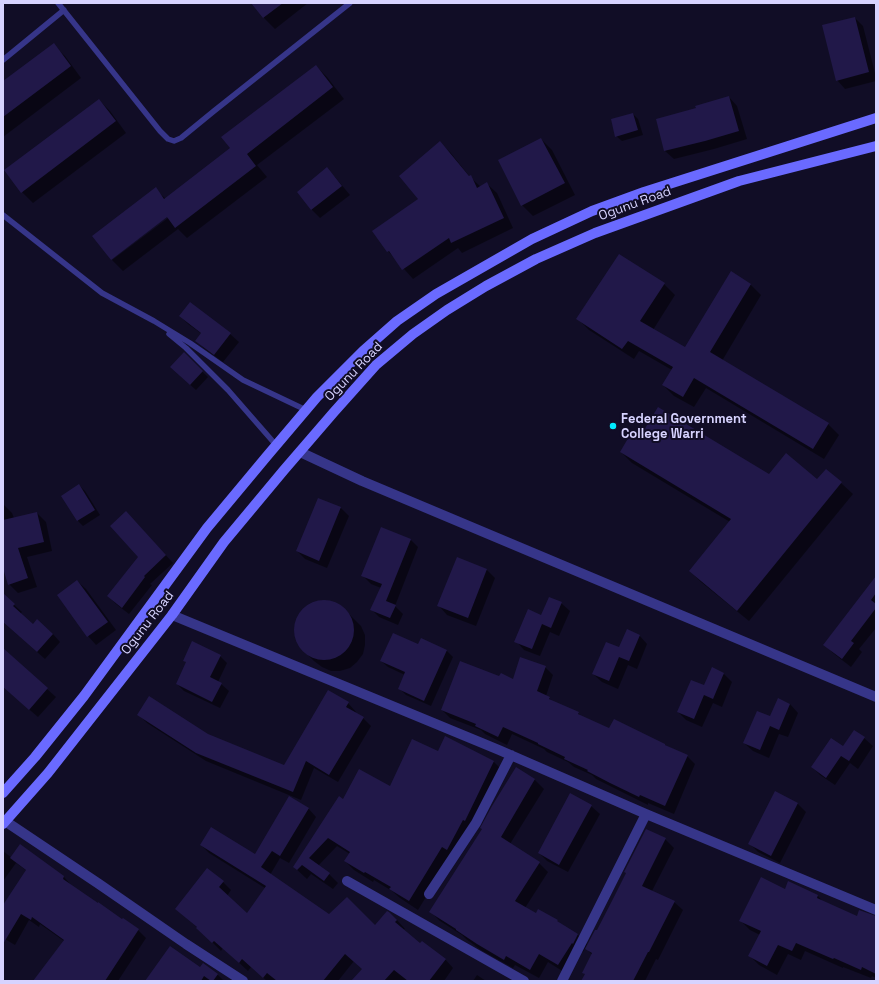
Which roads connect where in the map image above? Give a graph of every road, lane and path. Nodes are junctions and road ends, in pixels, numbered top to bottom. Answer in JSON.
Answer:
{"nodes":[{"id":1,"x":58,"y":3,"type":"edge"},
{"id":2,"x":350,"y":3,"type":"edge"},
{"id":3,"x":64,"y":10,"type":"junction"},
{"id":4,"x":3,"y":60,"type":"edge"},
{"id":5,"x":876,"y":118,"type":"edge"},
{"id":6,"x":876,"y":146,"type":"edge"},
{"id":7,"x":3,"y":214,"type":"edge"},
{"id":8,"x":154,"y":321,"type":"junction"},
{"id":9,"x":306,"y":410,"type":"junction"},
{"id":10,"x":276,"y":445,"type":"junction"},
{"id":11,"x":300,"y":452,"type":"junction"},
{"id":12,"x":172,"y":615,"type":"junction"},
{"id":13,"x":876,"y":697,"type":"edge"},
{"id":14,"x":511,"y":755,"type":"junction"},
{"id":15,"x":3,"y":793,"type":"edge"},
{"id":16,"x":646,"y":814,"type":"junction"},
{"id":17,"x":4,"y":823,"type":"edge"},
{"id":18,"x":348,"y":881,"type":"dead end"},
{"id":19,"x":428,"y":894,"type":"dead end"},
{"id":20,"x":876,"y":910,"type":"edge"},
{"id":21,"x":243,"y":981,"type":"edge"},
{"id":22,"x":524,"y":981,"type":"edge"},
{"id":23,"x":562,"y":981,"type":"edge"}],
"edges":[{"from":1,"to":3,"type":"lane"},
{"from":2,"to":3,"type":"lane"},
{"from":3,"to":4,"type":"lane"},
{"from":5,"to":9,"type":"main road","name":"Ogunu Road"},
{"from":6,"to":11,"type":"main road","name":"Ogunu Road"},
{"from":7,"to":8,"type":"lane"},
{"from":8,"to":9,"type":"lane"},
{"from":8,"to":10,"type":"lane"},
{"from":9,"to":10,"type":"main road","name":"Ogunu Road"},
{"from":10,"to":15,"type":"main road","name":"Ogunu Road"},
{"from":11,"to":12,"type":"main road","name":"Ogunu Road"},
{"from":11,"to":13,"type":"street"},
{"from":12,"to":14,"type":"street"},
{"from":12,"to":17,"type":"main road","name":"Ogunu Road"},
{"from":14,"to":16,"type":"street"},
{"from":14,"to":19,"type":"street"},
{"from":16,"to":20,"type":"street"},
{"from":16,"to":23,"type":"street"},
{"from":17,"to":21,"type":"street"},
{"from":18,"to":22,"type":"street"}]}
